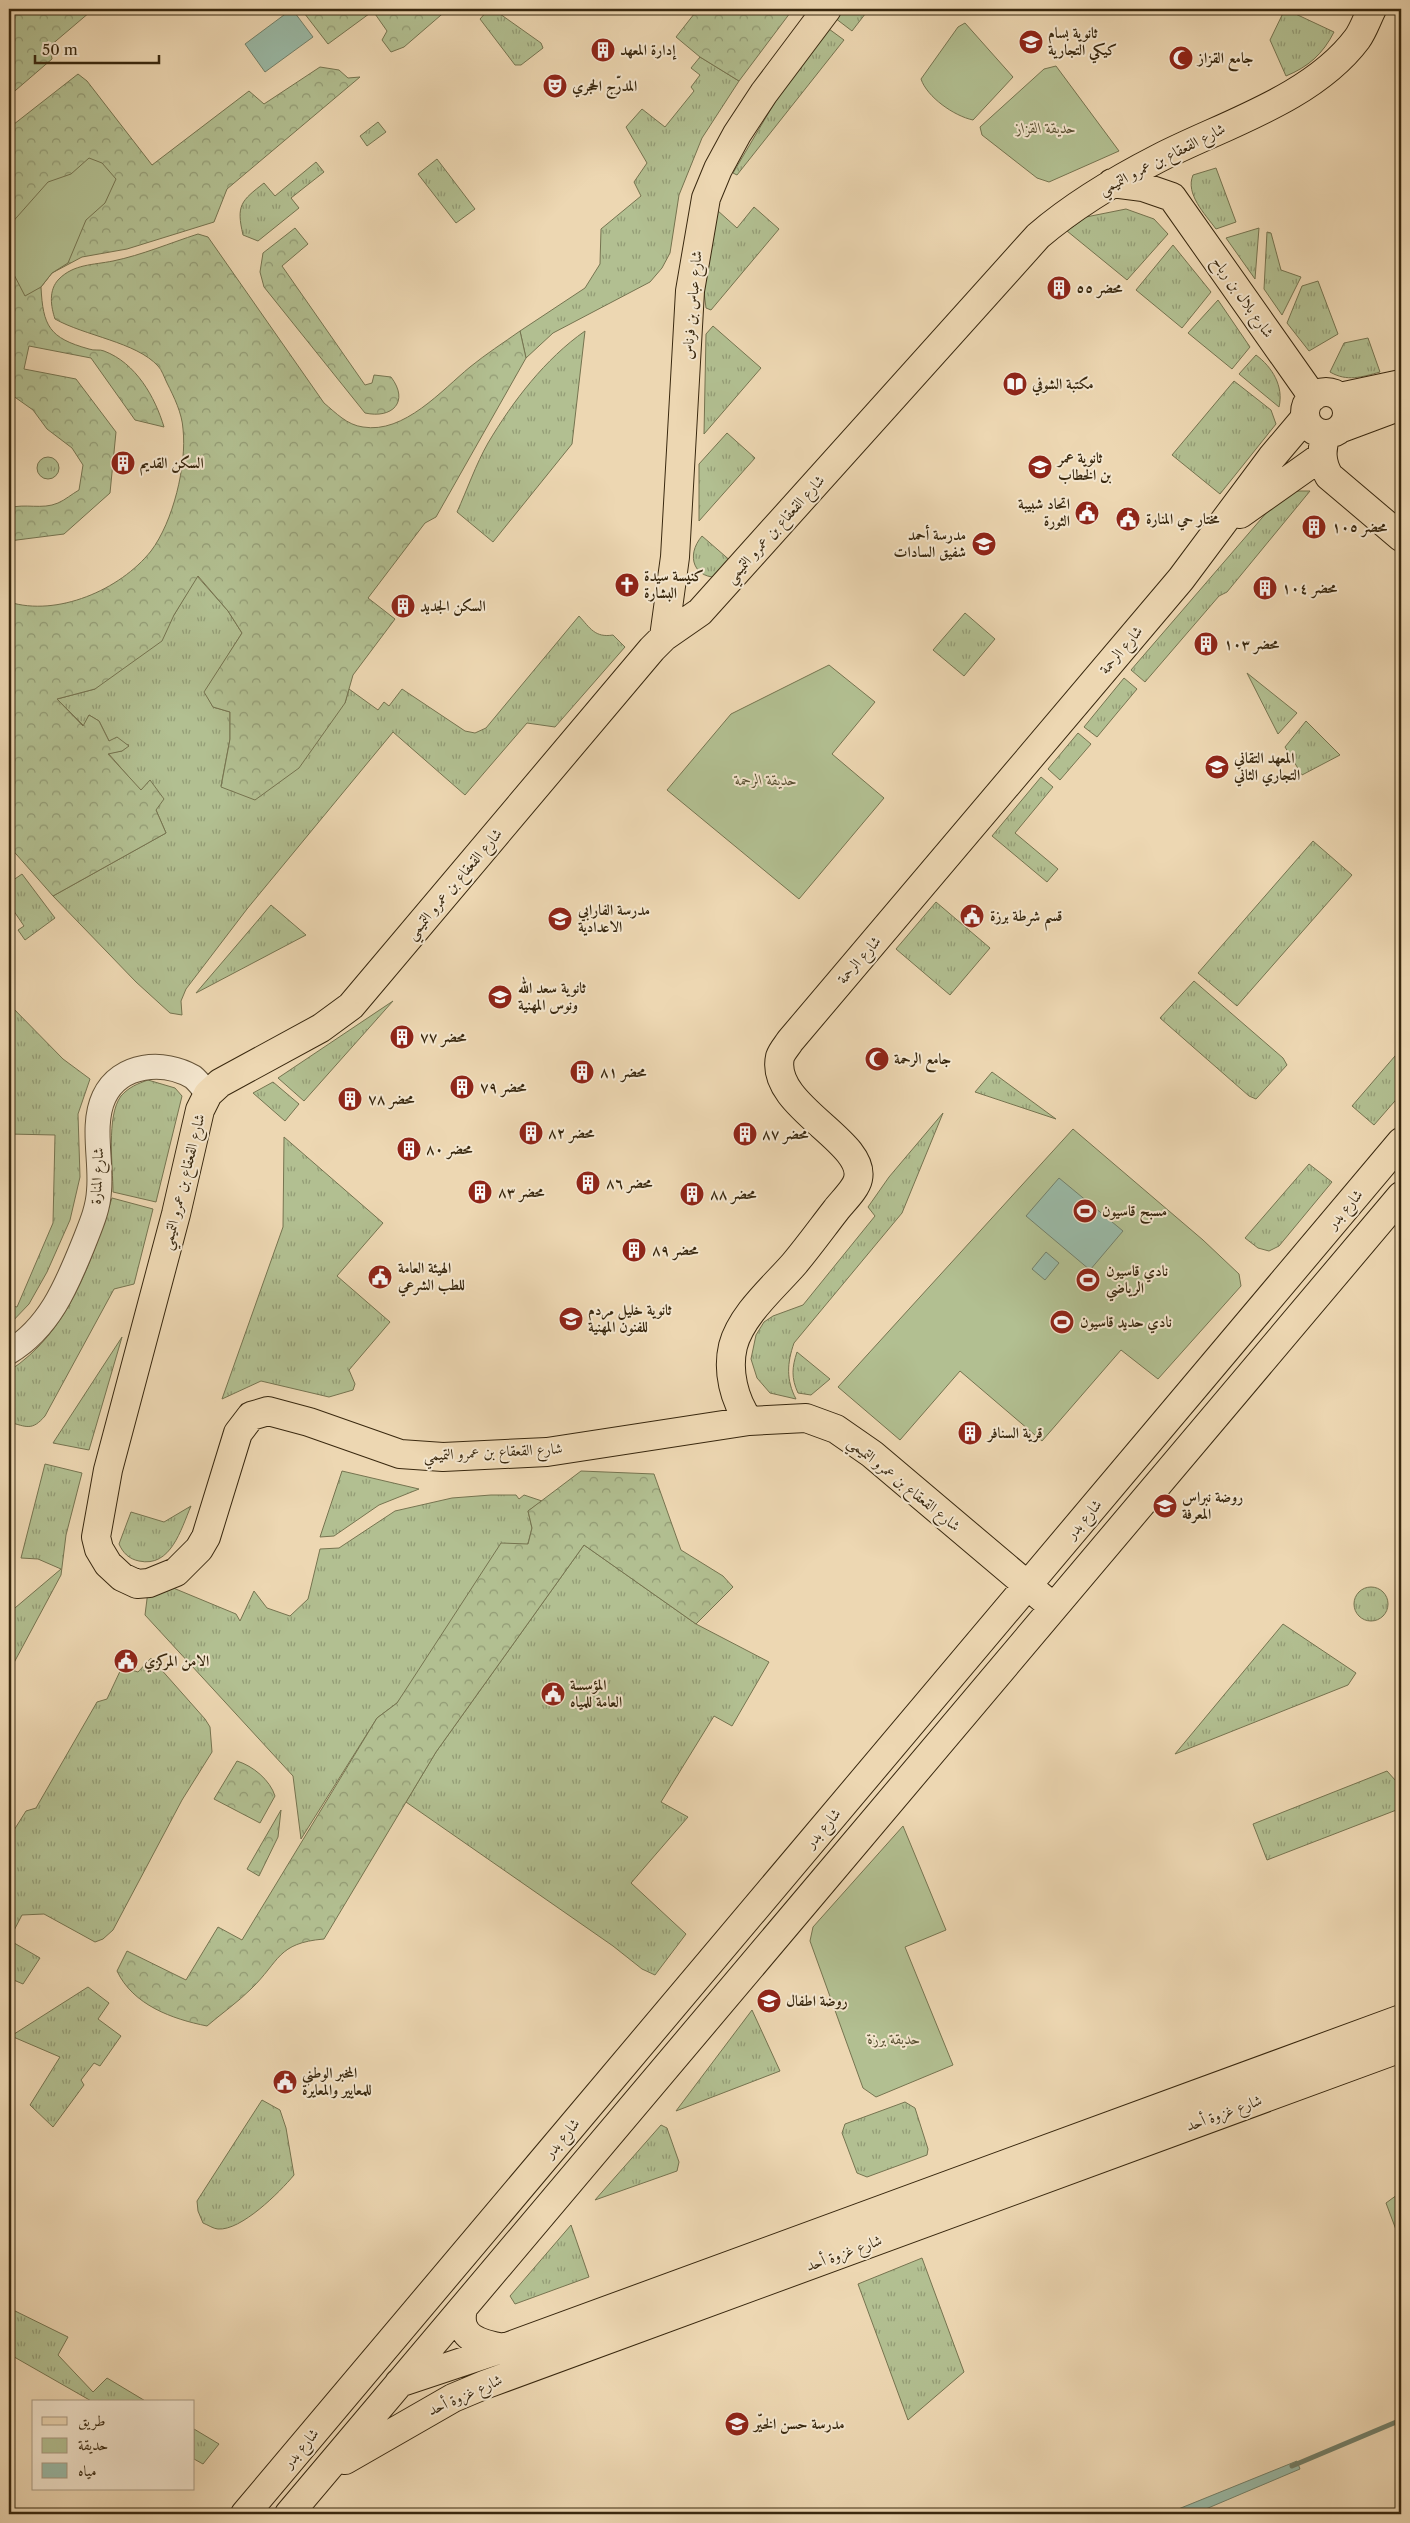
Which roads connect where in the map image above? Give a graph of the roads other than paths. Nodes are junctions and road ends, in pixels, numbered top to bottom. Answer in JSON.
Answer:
{"nodes":[{"id":1,"x":826,"y":9,"type":"edge"},
{"id":2,"x":1372,"y":9,"type":"edge"},
{"id":3,"x":1186,"y":146,"type":"junction"},
{"id":4,"x":1112,"y":183,"type":"junction"},
{"id":5,"x":1172,"y":197,"type":"junction"},
{"id":6,"x":1401,"y":384,"type":"edge"},
{"id":7,"x":1319,"y":404,"type":"junction"},
{"id":8,"x":1401,"y":406,"type":"edge"},
{"id":9,"x":1330,"y":440,"type":"junction"},
{"id":10,"x":1223,"y":526,"type":"junction"},
{"id":11,"x":1401,"y":537,"type":"edge"},
{"id":12,"x":675,"y":557,"type":"junction"},
{"id":13,"x":717,"y":593,"type":"junction"},
{"id":14,"x":664,"y":636,"type":"junction"},
{"id":15,"x":208,"y":1094,"type":"junction"},
{"id":16,"x":1401,"y":1142,"type":"edge"},
{"id":17,"x":1401,"y":1196,"type":"edge"},
{"id":18,"x":9,"y":1352,"type":"edge"},
{"id":19,"x":749,"y":1421,"type":"junction"},
{"id":20,"x":1027,"y":1587,"type":"junction"},
{"id":21,"x":1053,"y":1608,"type":"junction"},
{"id":22,"x":1401,"y":2019,"type":"edge"},
{"id":23,"x":1401,"y":2048,"type":"edge"},
{"id":24,"x":463,"y":2308,"type":"junction"},
{"id":25,"x":504,"y":2348,"type":"junction"},
{"id":26,"x":381,"y":2353,"type":"junction"},
{"id":27,"x":399,"y":2383,"type":"junction"},
{"id":28,"x":453,"y":2398,"type":"junction"},
{"id":29,"x":340,"y":2402,"type":"junction"},
{"id":30,"x":306,"y":2494,"type":"junction"},
{"id":31,"x":245,"y":2514,"type":"edge"},
{"id":32,"x":289,"y":2514,"type":"edge"}],
"edges":[{"from":1,"to":12,"type":"main road","name":"شارع عباس بن فرناس"},
{"from":2,"to":3,"type":"main road","name":"شارع القعقاع بن عمرو التميمي"},
{"from":3,"to":4,"type":"main road","name":"شارع القعقاع بن عمرو التميمي"},
{"from":3,"to":5,"type":"main road"},
{"from":4,"to":5,"type":"main road"},
{"from":4,"to":13,"type":"main road","name":"شارع القعقاع بن عمرو التميمي"},
{"from":5,"to":7,"type":"main road","name":"شارع بلال بن رباح"},
{"from":6,"to":7,"type":"main road"},
{"from":7,"to":9,"type":"main road"},
{"from":7,"to":9,"type":"main road"},
{"from":7,"to":10,"type":"main road","name":"شارع الرحمة"},
{"from":8,"to":9,"type":"main road","name":"شارع الرحمة"},
{"from":9,"to":10,"type":"main road","name":"شارع الرحمة"},
{"from":9,"to":11,"type":"main road"},
{"from":10,"to":19,"type":"main road","name":"شارع الرحمة"},
{"from":12,"to":13,"type":"main road"},
{"from":12,"to":14,"type":"main road","name":"شارع عباس بن فرناس"},
{"from":13,"to":14,"type":"main road","name":"شارع القعقاع بن عمرو التميمي"},
{"from":14,"to":15,"type":"main road","name":"شارع القعقاع بن عمرو التميمي"},
{"from":15,"to":18,"type":"street","name":"شارع المنارة"},
{"from":15,"to":19,"type":"main road","name":"شارع القعقاع بن عمرو التميمي"},
{"from":16,"to":20,"type":"main road","name":"شارع بدر"},
{"from":17,"to":21,"type":"main road"},
{"from":19,"to":20,"type":"main road","name":"شارع القعقاع بن عمرو التميمي"},
{"from":20,"to":21,"type":"main road","name":"شارع القعقاع بن عمرو التميمي"},
{"from":20,"to":26,"type":"main road","name":"شارع بدر"},
{"from":21,"to":24,"type":"main road"},
{"from":22,"to":25,"type":"main road","name":"شارع غزوة أحد"},
{"from":23,"to":28,"type":"main road","name":"شارع غزوة أحد"},
{"from":24,"to":25,"type":"main road"},
{"from":24,"to":27,"type":"main road"},
{"from":25,"to":27,"type":"main road","name":"شارع غزوة أحد"},
{"from":26,"to":27,"type":"main road"},
{"from":26,"to":29,"type":"main road","name":"شارع بدر"},
{"from":27,"to":28,"type":"main road"},
{"from":27,"to":29,"type":"main road","name":"شارع غزوة أحد"},
{"from":27,"to":30,"type":"main road"},
{"from":28,"to":30,"type":"main road","name":"شارع غزوة أحد"},
{"from":29,"to":31,"type":"main road","name":"شارع بدر"},
{"from":30,"to":32,"type":"main road"}]}
